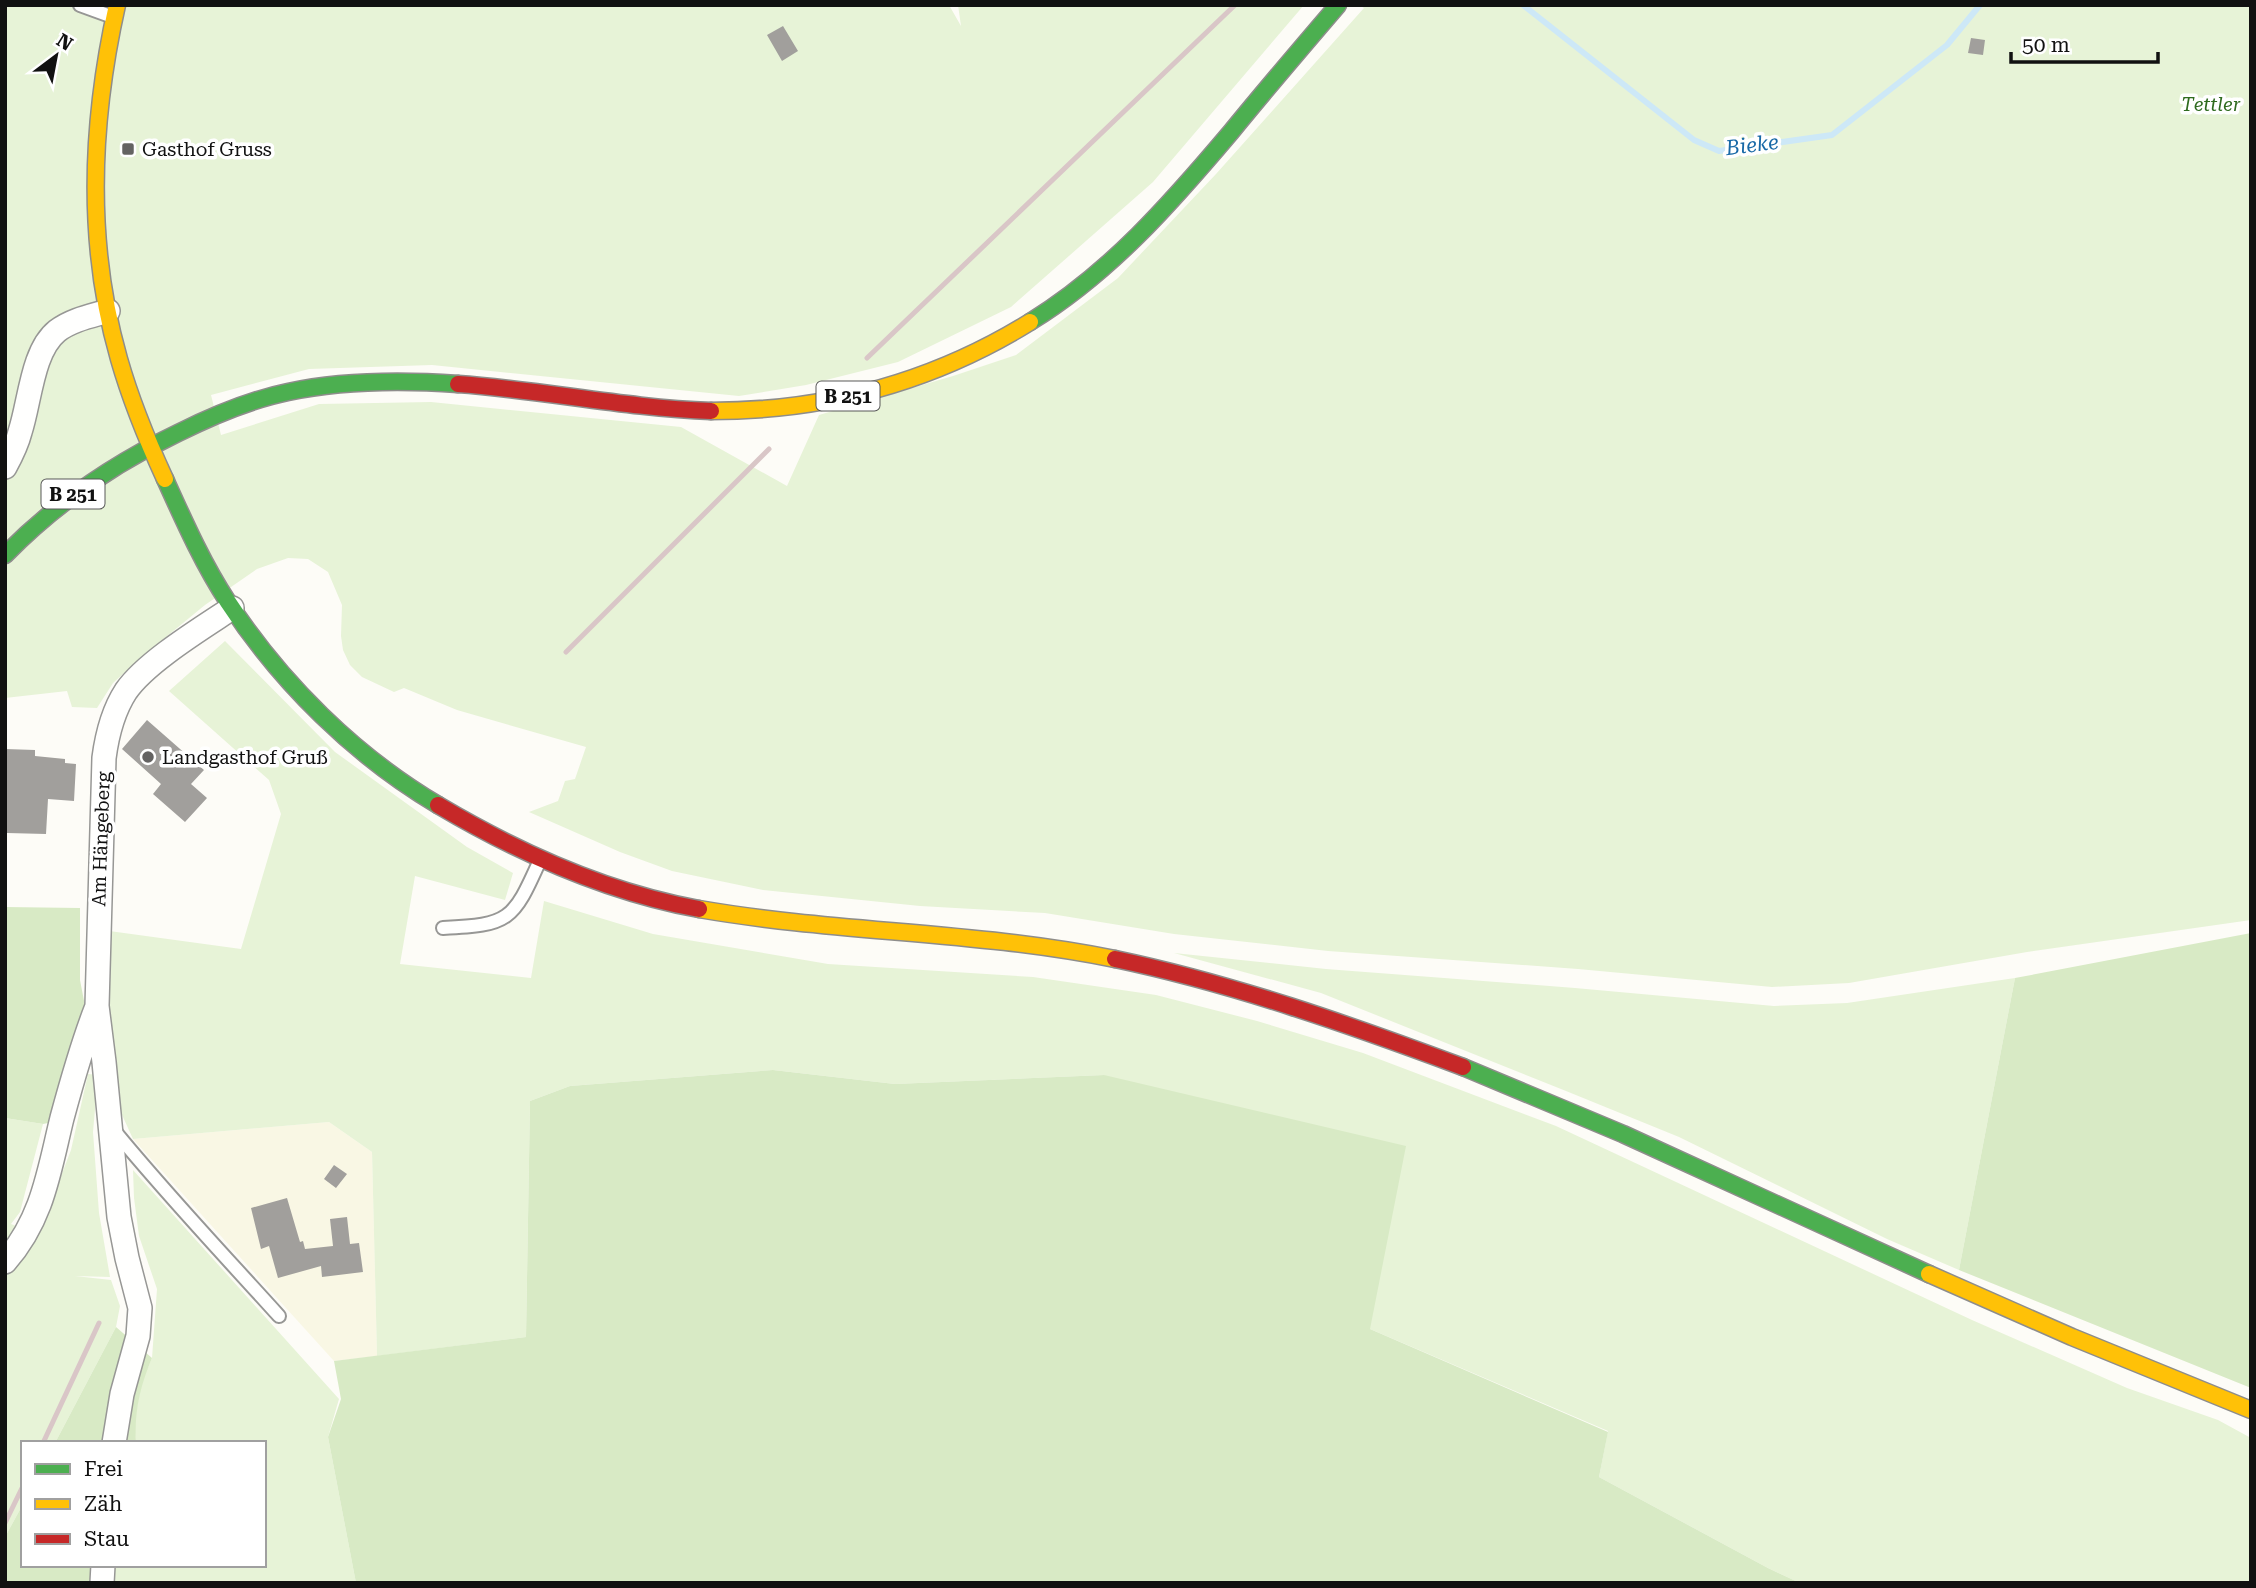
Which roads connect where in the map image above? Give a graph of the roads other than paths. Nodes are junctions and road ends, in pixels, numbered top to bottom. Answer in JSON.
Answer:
{"nodes":[{"id":1,"x":80,"y":5,"type":"edge"},
{"id":2,"x":1338,"y":5,"type":"edge"},
{"id":3,"x":115,"y":11,"type":"edge"},
{"id":4,"x":108,"y":311,"type":"junction"},
{"id":5,"x":150,"y":446,"type":"junction"},
{"id":6,"x":5,"y":467,"type":"edge"},
{"id":7,"x":5,"y":555,"type":"edge"},
{"id":8,"x":232,"y":608,"type":"junction"},
{"id":9,"x":540,"y":860,"type":"junction"},
{"id":10,"x":443,"y":928,"type":"dead end"},
{"id":11,"x":97,"y":1006,"type":"junction"},
{"id":12,"x":110,"y":1126,"type":"junction"},
{"id":13,"x":5,"y":1262,"type":"edge"},
{"id":14,"x":279,"y":1315,"type":"dead end"},
{"id":15,"x":2251,"y":1410,"type":"edge"},
{"id":16,"x":114,"y":1441,"type":"edge"}],
"edges":[{"from":1,"to":3,"type":"lane"},
{"from":2,"to":5,"type":"main road","number":"B 251"},
{"from":3,"to":4,"type":"main road"},
{"from":4,"to":5,"type":"main road"},
{"from":4,"to":6,"type":"street"},
{"from":5,"to":7,"type":"main road","number":"B 251"},
{"from":5,"to":8,"type":"main road"},
{"from":8,"to":9,"type":"main road"},
{"from":8,"to":11,"type":"street","name":"Am Hängeberg"},
{"from":9,"to":10,"type":"lane"},
{"from":9,"to":15,"type":"main road"},
{"from":11,"to":12,"type":"street","name":"Am Hängeberg"},
{"from":11,"to":13,"type":"street"},
{"from":12,"to":14,"type":"lane"},
{"from":12,"to":16,"type":"street","name":"Am Hängeberg"}]}
